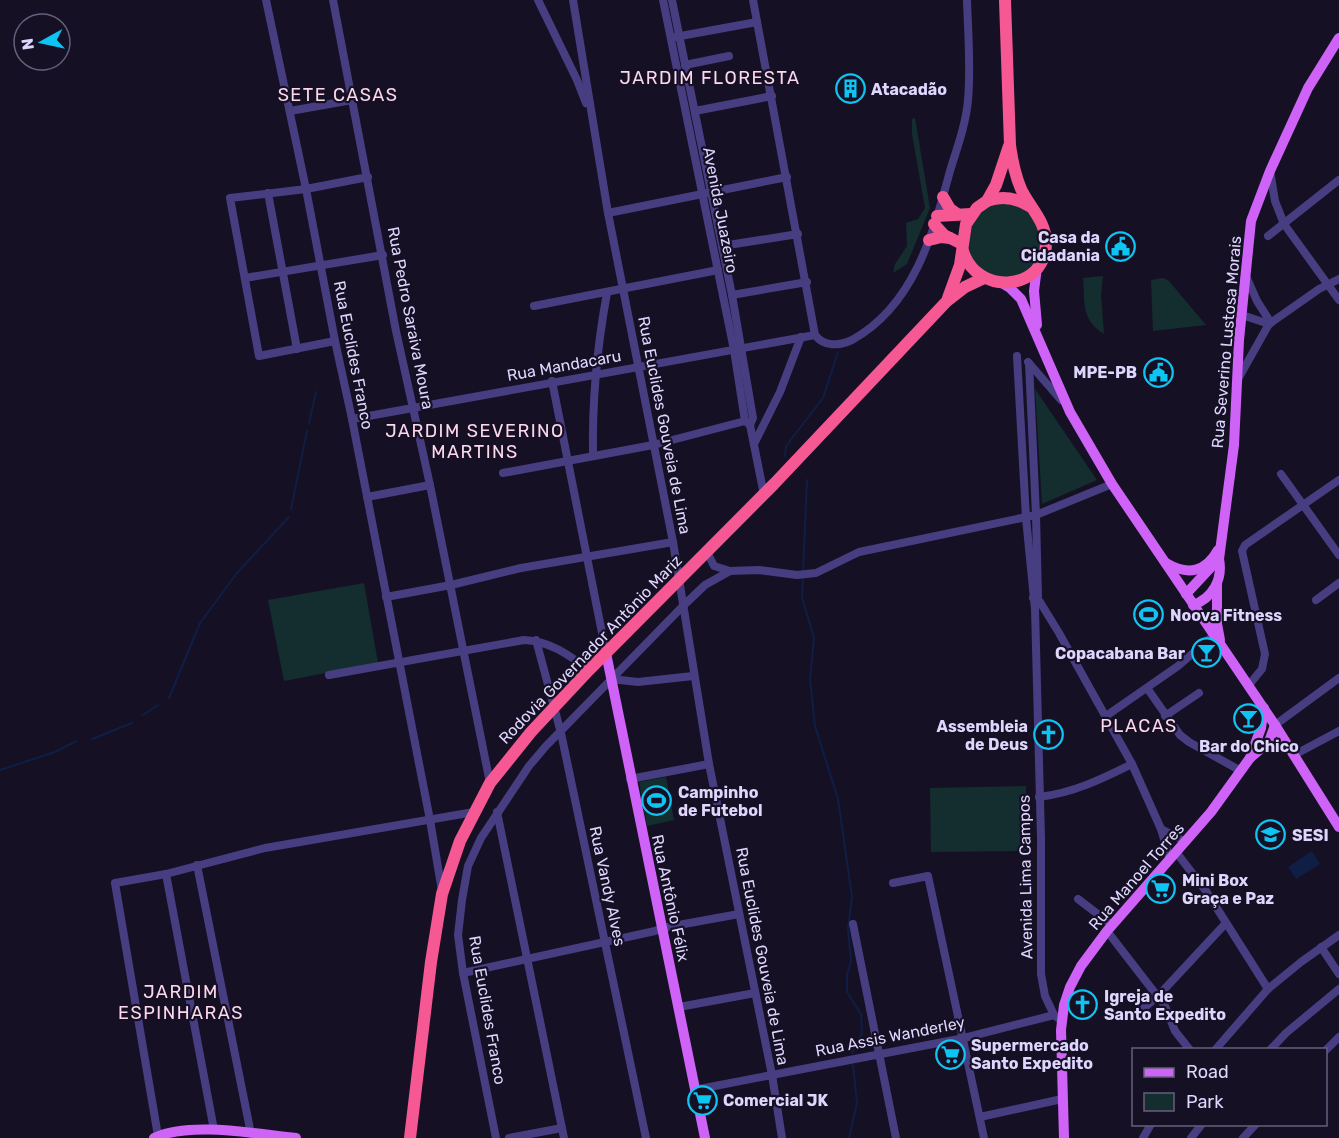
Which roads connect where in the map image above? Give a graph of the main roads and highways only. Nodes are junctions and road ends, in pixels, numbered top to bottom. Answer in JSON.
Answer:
{"nodes":[{"id":1,"x":1005,"y":0,"type":"edge"},
{"id":2,"x":1339,"y":38,"type":"edge"},
{"id":3,"x":1010,"y":145,"type":"junction"},
{"id":4,"x":943,"y":197,"type":"road end"},
{"id":5,"x":987,"y":201,"type":"junction"},
{"id":6,"x":1029,"y":206,"type":"junction"},
{"id":7,"x":957,"y":214,"type":"junction"},
{"id":8,"x":971,"y":214,"type":"junction"},
{"id":9,"x":950,"y":238,"type":"junction"},
{"id":10,"x":929,"y":240,"type":"road end"},
{"id":11,"x":962,"y":247,"type":"junction"},
{"id":12,"x":1037,"y":267,"type":"junction"},
{"id":13,"x":984,"y":278,"type":"junction"},
{"id":14,"x":1002,"y":283,"type":"junction"},
{"id":15,"x":947,"y":301,"type":"junction"},
{"id":16,"x":1042,"y":346,"type":"junction"},
{"id":17,"x":1221,"y":544,"type":"junction"},
{"id":18,"x":1219,"y":559,"type":"junction"},
{"id":19,"x":1165,"y":562,"type":"junction"},
{"id":20,"x":1217,"y":583,"type":"junction"},
{"id":21,"x":1186,"y":594,"type":"junction"},
{"id":22,"x":1193,"y":605,"type":"junction"},
{"id":23,"x":1222,"y":646,"type":"junction"},
{"id":24,"x":606,"y":653,"type":"junction"},
{"id":25,"x":1263,"y":708,"type":"junction"},
{"id":26,"x":1275,"y":725,"type":"junction"},
{"id":27,"x":1260,"y":731,"type":"junction"},
{"id":28,"x":1264,"y":747,"type":"junction"},
{"id":29,"x":1291,"y":751,"type":"junction"},
{"id":30,"x":1250,"y":758,"type":"junction"},
{"id":31,"x":1337,"y":821,"type":"edge"},
{"id":32,"x":1058,"y":1018,"type":"joint"},
{"id":33,"x":156,"y":1137,"type":"edge"},
{"id":34,"x":409,"y":1137,"type":"edge"},
{"id":35,"x":296,"y":1138,"type":"edge"},
{"id":36,"x":705,"y":1138,"type":"edge"},
{"id":37,"x":1064,"y":1138,"type":"edge"}],
"edges":[{"from":1,"to":3,"type":"highway"},
{"from":2,"to":17,"type":"main road","name":"Rua Severino Lustosa Morais"},
{"from":3,"to":5,"type":"highway"},
{"from":3,"to":6,"type":"highway"},
{"from":4,"to":7,"type":"highway"},
{"from":5,"to":6,"type":"highway"},
{"from":5,"to":8,"type":"highway"},
{"from":6,"to":12,"type":"highway"},
{"from":7,"to":8,"type":"highway"},
{"from":7,"to":9,"type":"highway"},
{"from":8,"to":11,"type":"highway","name":"Rodovia Governador Antônio Mariz"},
{"from":9,"to":10,"type":"highway"},
{"from":9,"to":11,"type":"highway"},
{"from":11,"to":13,"type":"highway"},
{"from":11,"to":15,"type":"highway","name":"Rodovia Governador Antônio Mariz"},
{"from":12,"to":14,"type":"highway"},
{"from":12,"to":16,"type":"main road"},
{"from":13,"to":14,"type":"highway"},
{"from":13,"to":15,"type":"highway","name":"Rodovia Governador Antônio Mariz"},
{"from":14,"to":16,"type":"main road"},
{"from":15,"to":24,"type":"highway","name":"Rodovia Governador Antônio Mariz"},
{"from":16,"to":19,"type":"main road"},
{"from":17,"to":18,"type":"main road","name":"Rua Severino Lustosa Morais"},
{"from":17,"to":19,"type":"main road"},
{"from":18,"to":20,"type":"main road","name":"Rua Severino Lustosa Morais"},
{"from":18,"to":21,"type":"main road"},
{"from":19,"to":21,"type":"main road"},
{"from":20,"to":22,"type":"main road"},
{"from":20,"to":23,"type":"main road","name":"Rua Severino Lustosa Morais"},
{"from":21,"to":22,"type":"main road"},
{"from":22,"to":23,"type":"main road"},
{"from":23,"to":25,"type":"main road"},
{"from":24,"to":34,"type":"highway","name":"Rodovia Governador Antônio Mariz"},
{"from":24,"to":36,"type":"main road","name":"Rua Antônio Félix"},
{"from":25,"to":26,"type":"main road"},
{"from":25,"to":27,"type":"main road","name":"Rua Manoel Torres"},
{"from":26,"to":27,"type":"main road"},
{"from":26,"to":28,"type":"main road","name":"Rua Manoel Torres"},
{"from":26,"to":29,"type":"main road"},
{"from":27,"to":30,"type":"main road","name":"Rua Manoel Torres"},
{"from":28,"to":29,"type":"main road"},
{"from":28,"to":30,"type":"main road","name":"Rua Manoel Torres"},
{"from":29,"to":31,"type":"main road"},
{"from":30,"to":32,"type":"main road","name":"Rua Manoel Torres"},
{"from":32,"to":37,"type":"main road","name":"Avenida Lima Campos"},
{"from":33,"to":35,"type":"main road"}]}
